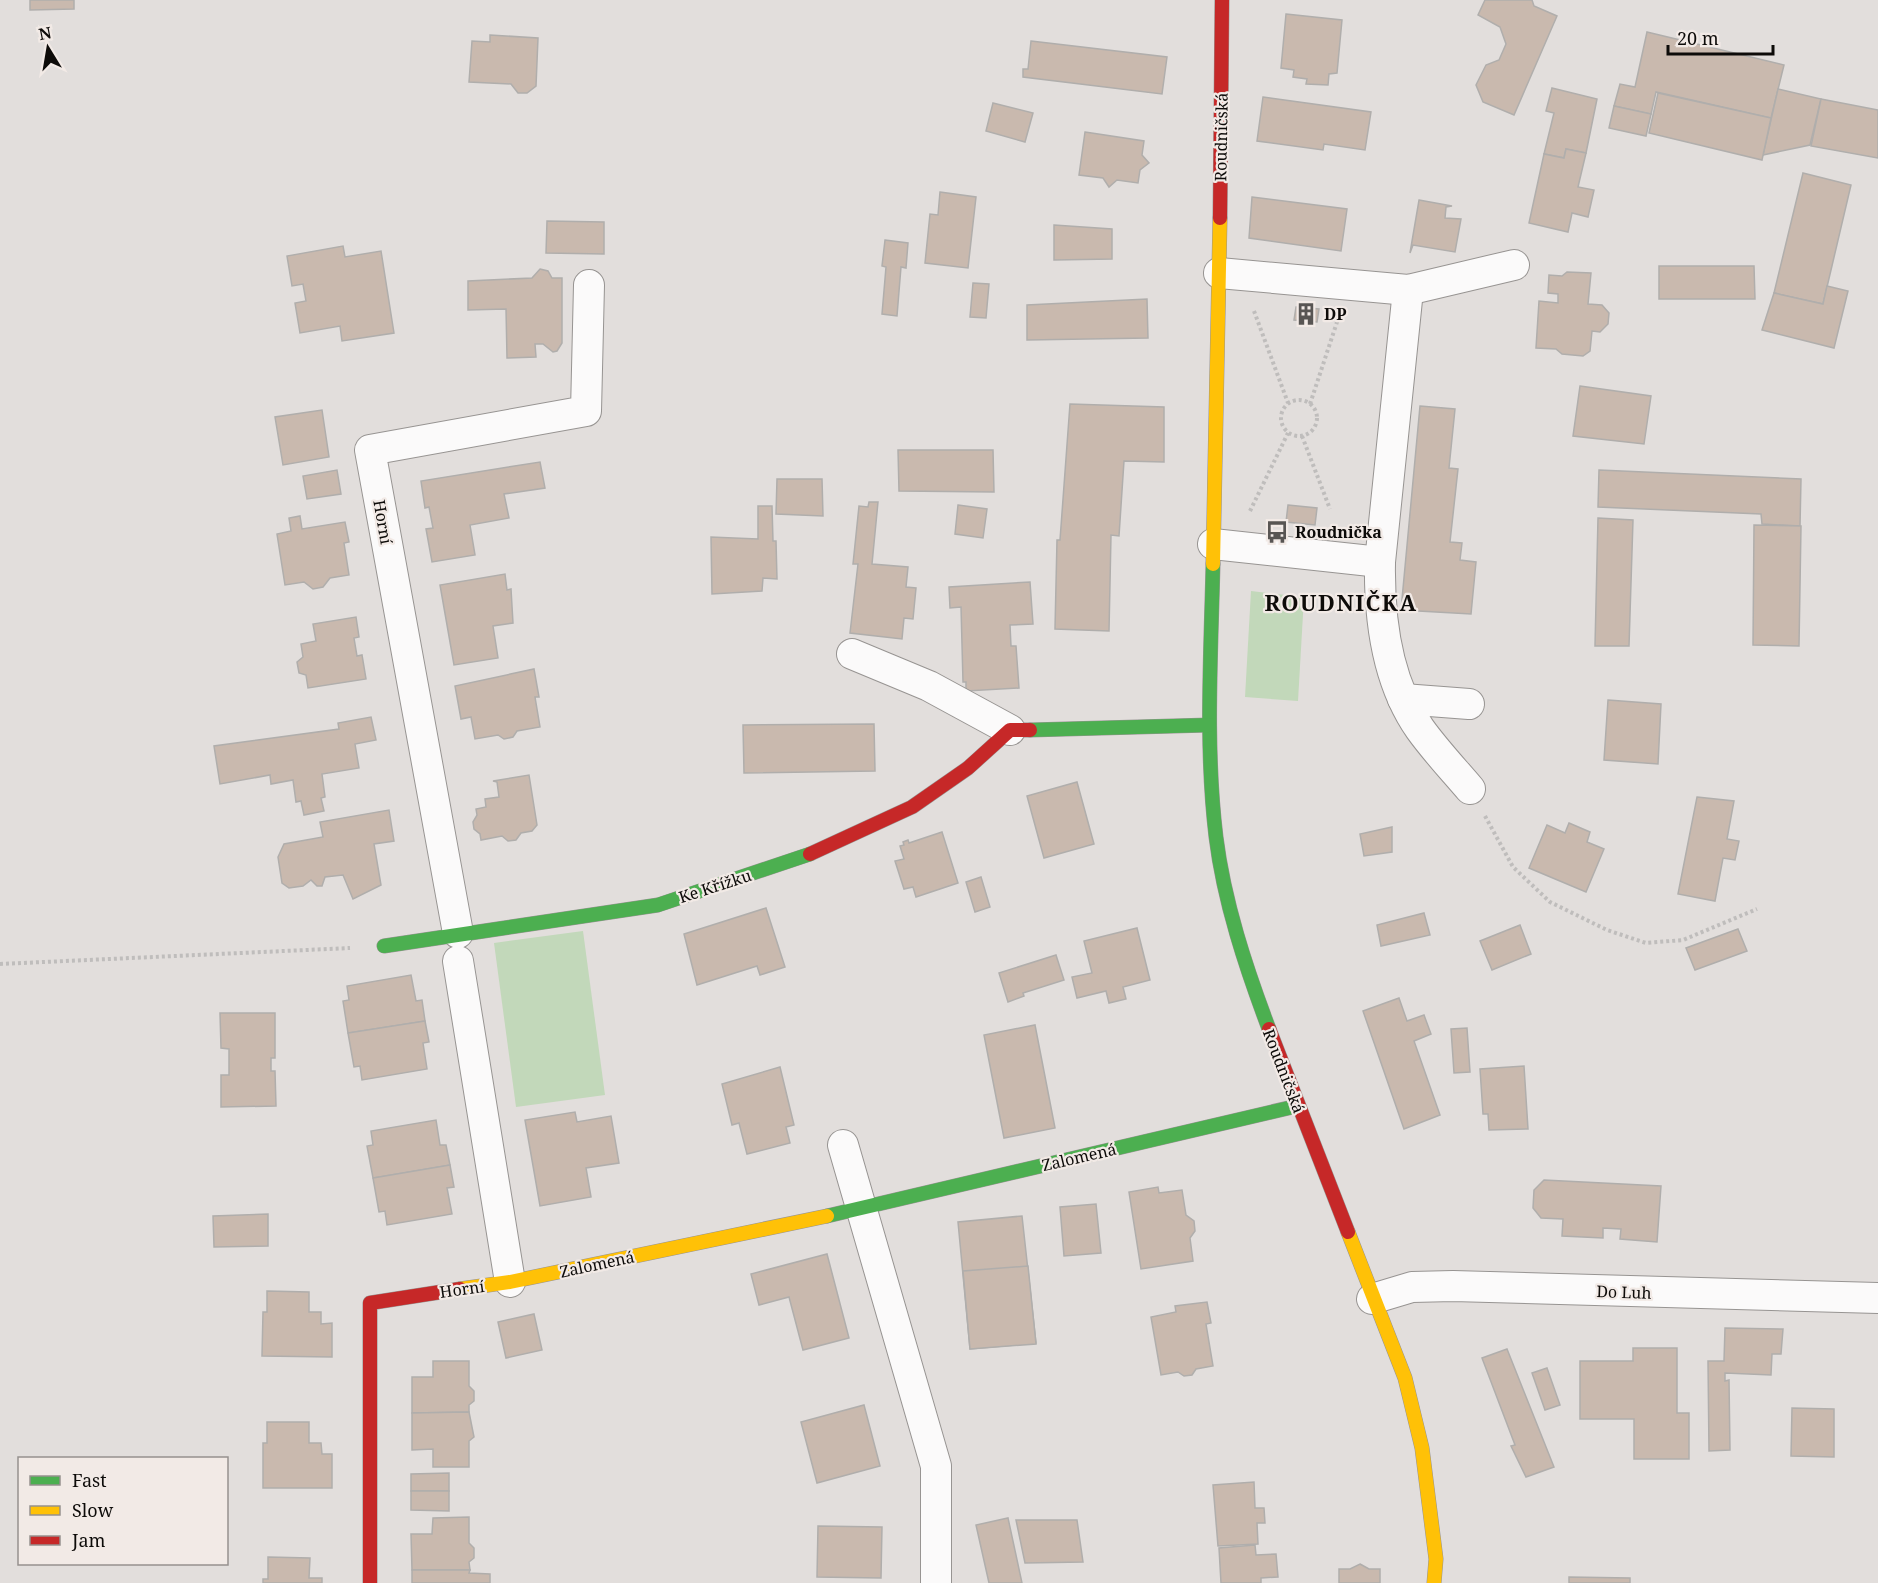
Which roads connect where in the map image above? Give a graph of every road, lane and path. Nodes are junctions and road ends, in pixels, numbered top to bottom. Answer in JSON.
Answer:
{"nodes":[{"id":1,"x":1222,"y":0,"type":"edge"},
{"id":2,"x":1514,"y":265,"type":"dead end"},
{"id":3,"x":1219,"y":273,"type":"junction"},
{"id":4,"x":589,"y":285,"type":"dead end"},
{"id":5,"x":1408,"y":290,"type":"junction"},
{"id":6,"x":1342,"y":305,"type":"dead end"},
{"id":7,"x":1248,"y":310,"type":"dead end"},
{"id":8,"x":1288,"y":403,"type":"junction"},
{"id":9,"x":1310,"y":404,"type":"junction"},
{"id":10,"x":1288,"y":433,"type":"junction"},
{"id":11,"x":1302,"y":436,"type":"junction"},
{"id":12,"x":1246,"y":506,"type":"dead end"},
{"id":13,"x":1330,"y":509,"type":"junction"},
{"id":14,"x":1339,"y":510,"type":"dead end"},
{"id":15,"x":1250,"y":511,"type":"junction"},
{"id":16,"x":1325,"y":513,"type":"dead end"},
{"id":17,"x":1254,"y":515,"type":"dead end"},
{"id":18,"x":1213,"y":544,"type":"junction"},
{"id":19,"x":1380,"y":562,"type":"junction"},
{"id":20,"x":852,"y":654,"type":"dead end"},
{"id":21,"x":1403,"y":699,"type":"junction"},
{"id":22,"x":1469,"y":704,"type":"dead end"},
{"id":23,"x":1209,"y":725,"type":"junction"},
{"id":24,"x":1010,"y":730,"type":"junction"},
{"id":25,"x":1470,"y":789,"type":"joint"},
{"id":26,"x":1757,"y":909,"type":"dead end"},
{"id":27,"x":384,"y":946,"type":"joint"},
{"id":28,"x":458,"y":947,"type":"junction"},
{"id":29,"x":0,"y":964,"type":"edge"},
{"id":30,"x":1297,"y":1106,"type":"junction"},
{"id":31,"x":843,"y":1145,"type":"dead end"},
{"id":32,"x":860,"y":1209,"type":"junction"},
{"id":33,"x":510,"y":1282,"type":"junction"},
{"id":34,"x":1878,"y":1298,"type":"edge"},
{"id":35,"x":1372,"y":1299,"type":"junction"},
{"id":36,"x":370,"y":1583,"type":"edge"},
{"id":37,"x":936,"y":1583,"type":"edge"},
{"id":38,"x":1434,"y":1583,"type":"edge"}],
"edges":[{"from":1,"to":3,"type":"street","name":"Roudničská"},
{"from":2,"to":5,"type":"street"},
{"from":3,"to":5,"type":"street"},
{"from":3,"to":18,"type":"street","name":"Roudničská"},
{"from":4,"to":28,"type":"street","name":"Horní"},
{"from":5,"to":19,"type":"street"},
{"from":6,"to":9,"type":"path"},
{"from":7,"to":8,"type":"path"},
{"from":8,"to":9,"type":"path"},
{"from":8,"to":10,"type":"path"},
{"from":9,"to":11,"type":"path"},
{"from":10,"to":11,"type":"path"},
{"from":10,"to":15,"type":"path"},
{"from":11,"to":13,"type":"path"},
{"from":12,"to":15,"type":"path"},
{"from":13,"to":14,"type":"path"},
{"from":13,"to":16,"type":"path"},
{"from":15,"to":17,"type":"path"},
{"from":18,"to":19,"type":"street"},
{"from":18,"to":23,"type":"street","name":"Roudničská"},
{"from":19,"to":21,"type":"street"},
{"from":20,"to":24,"type":"street"},
{"from":21,"to":22,"type":"street"},
{"from":21,"to":25,"type":"street"},
{"from":23,"to":24,"type":"street"},
{"from":23,"to":30,"type":"street","name":"Roudničská"},
{"from":24,"to":28,"type":"street","name":"Ke Křížku"},
{"from":25,"to":26,"type":"path"},
{"from":27,"to":28,"type":"street","name":"Ke Křížku"},
{"from":27,"to":29,"type":"path"},
{"from":28,"to":33,"type":"street","name":"Horní"},
{"from":30,"to":32,"type":"street","name":"Zalomená"},
{"from":30,"to":35,"type":"street","name":"Roudničská"},
{"from":31,"to":32,"type":"street"},
{"from":32,"to":33,"type":"street","name":"Zalomená"},
{"from":32,"to":37,"type":"street"},
{"from":33,"to":36,"type":"street","name":"Horní"},
{"from":34,"to":35,"type":"street","name":"Do Luh"},
{"from":35,"to":38,"type":"street","name":"Roudničská"}]}
